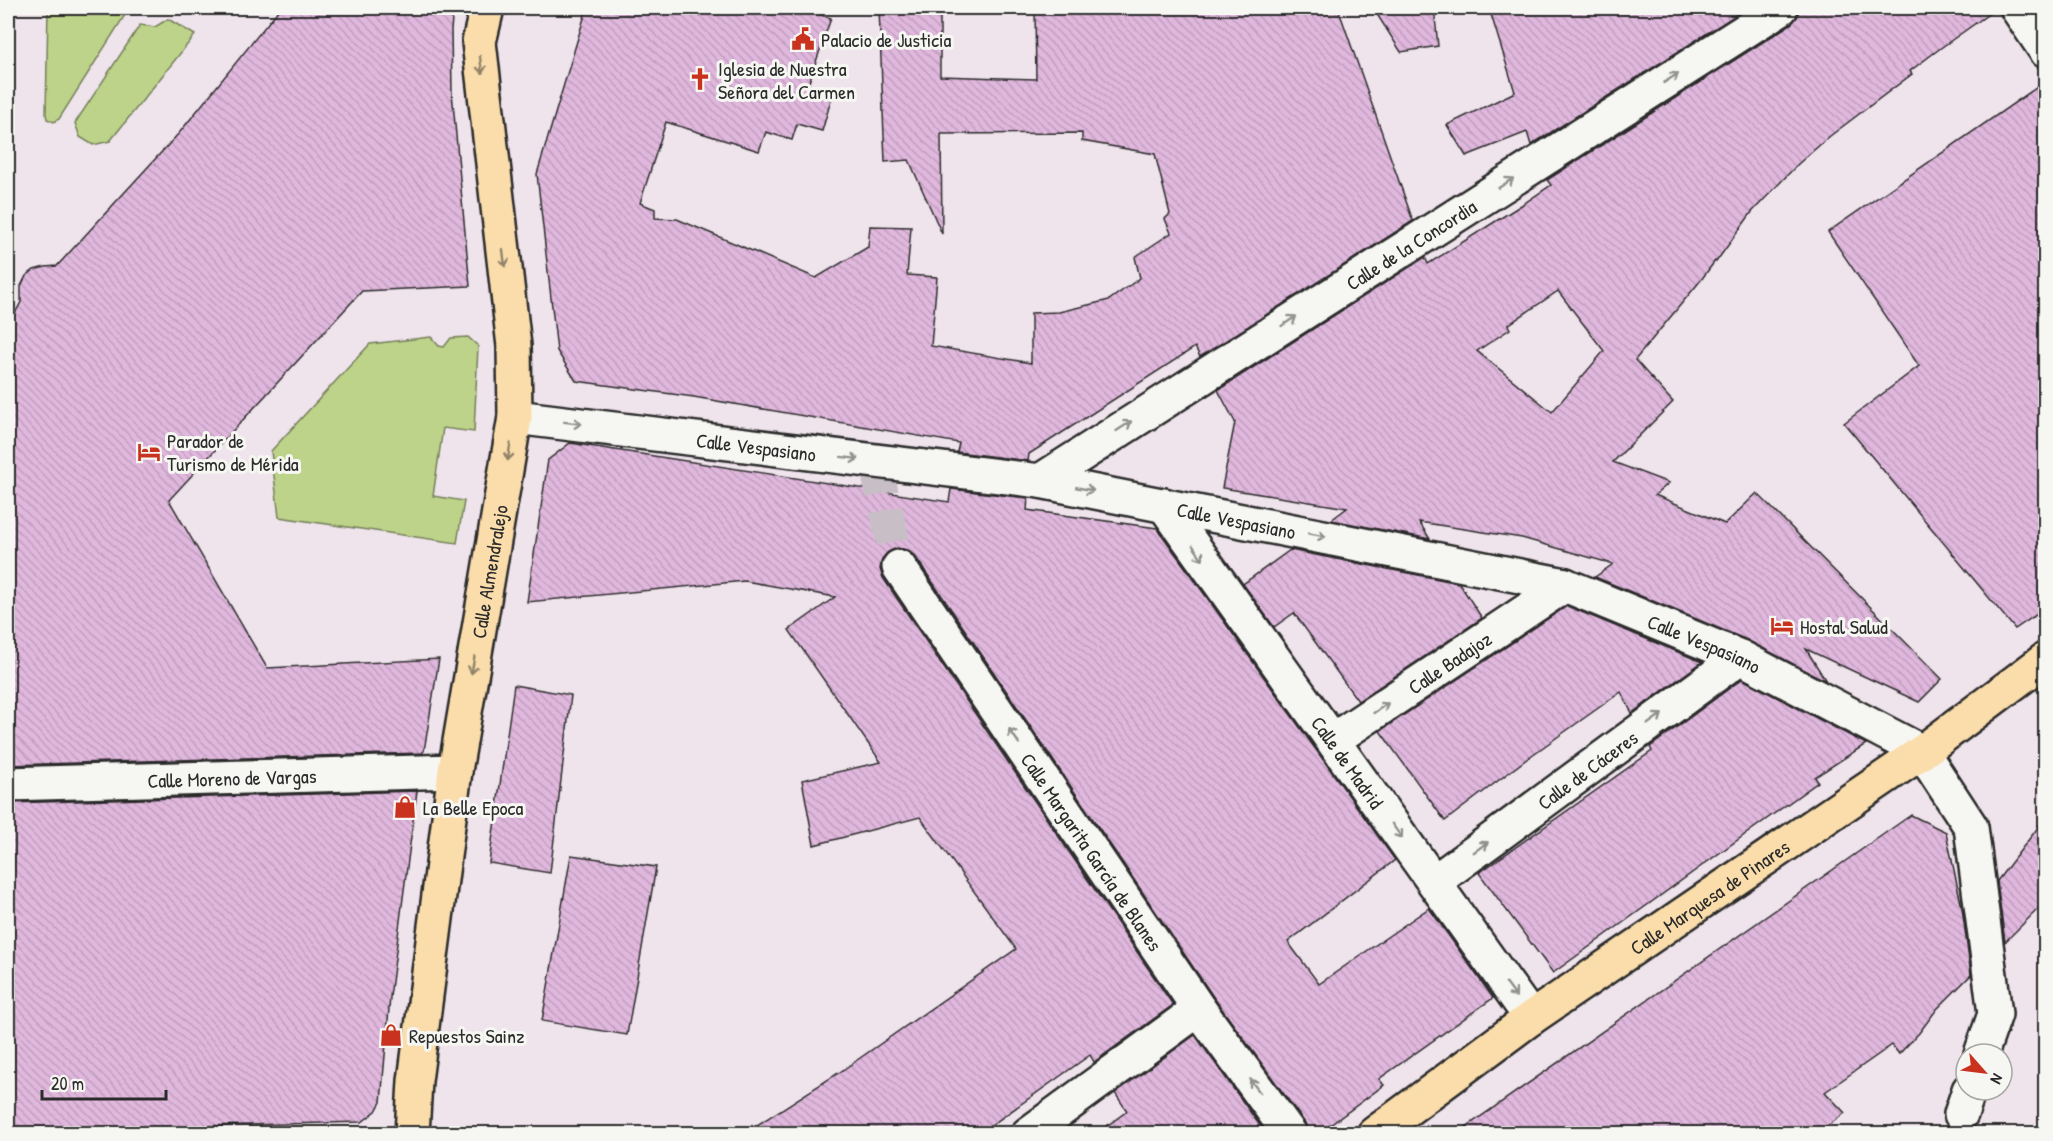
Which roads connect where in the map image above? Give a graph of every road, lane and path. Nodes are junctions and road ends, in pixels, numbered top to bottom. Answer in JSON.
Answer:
{"nodes":[{"id":1,"x":487,"y":8,"type":"edge"},
{"id":2,"x":1781,"y":8,"type":"edge"},
{"id":3,"x":2017,"y":8,"type":"edge"},
{"id":4,"x":2046,"y":51,"type":"edge"},
{"id":5,"x":515,"y":417,"type":"junction"},
{"id":6,"x":1040,"y":481,"type":"junction"},
{"id":7,"x":1164,"y":505,"type":"junction"},
{"id":8,"x":899,"y":567,"type":"tunnel mouth"},
{"id":9,"x":1565,"y":585,"type":"junction"},
{"id":10,"x":1740,"y":657,"type":"junction"},
{"id":11,"x":2046,"y":659,"type":"edge"},
{"id":12,"x":1333,"y":740,"type":"junction"},
{"id":13,"x":1922,"y":752,"type":"junction"},
{"id":14,"x":455,"y":771,"type":"junction"},
{"id":15,"x":8,"y":784,"type":"edge"},
{"id":16,"x":1434,"y":882,"type":"junction"},
{"id":17,"x":1199,"y":1009,"type":"junction"},
{"id":18,"x":1531,"y":1018,"type":"junction"},
{"id":19,"x":1985,"y":1042,"type":"edge"},
{"id":20,"x":412,"y":1134,"type":"edge"},
{"id":21,"x":1028,"y":1134,"type":"edge"},
{"id":22,"x":1290,"y":1134,"type":"edge"},
{"id":23,"x":1374,"y":1134,"type":"edge"}],
"edges":[{"from":1,"to":5,"type":"main road","name":"Calle Almendralejo","one_way":true},
{"from":6,"to":2,"type":"street","name":"Calle de la Concordia","one_way":true},
{"from":3,"to":4,"type":"street"},
{"from":5,"to":6,"type":"street","name":"Calle Vespasiano","one_way":true},
{"from":5,"to":14,"type":"main road","name":"Calle Almendralejo","one_way":true},
{"from":6,"to":7,"type":"street","name":"Calle Vespasiano","one_way":true},
{"from":7,"to":9,"type":"street","name":"Calle Vespasiano","one_way":true},
{"from":7,"to":12,"type":"street","name":"Calle de Madrid","one_way":true},
{"from":17,"to":8,"type":"street","name":"Calle Margarita García de Blanes","one_way":true},
{"from":9,"to":10,"type":"street","name":"Calle Vespasiano"},
{"from":12,"to":9,"type":"street","name":"Calle Badajoz","one_way":true},
{"from":10,"to":13,"type":"street","name":"Calle Vespasiano"},
{"from":16,"to":10,"type":"street","name":"Calle de Cáceres","one_way":true},
{"from":11,"to":13,"type":"main road","name":"Calle Marquesa de Pinares"},
{"from":12,"to":16,"type":"street","name":"Calle de Madrid","one_way":true},
{"from":13,"to":18,"type":"main road","name":"Calle Marquesa de Pinares"},
{"from":13,"to":19,"type":"street"},
{"from":14,"to":15,"type":"street","name":"Calle Moreno de Vargas"},
{"from":14,"to":20,"type":"main road","name":"Calle Almendralejo"},
{"from":16,"to":18,"type":"street","name":"Calle de Madrid","one_way":true},
{"from":17,"to":21,"type":"street"},
{"from":22,"to":17,"type":"street","name":"Calle Margarita García de Blanes","one_way":true},
{"from":18,"to":23,"type":"main road","name":"Calle Marquesa de Pinares"}]}
